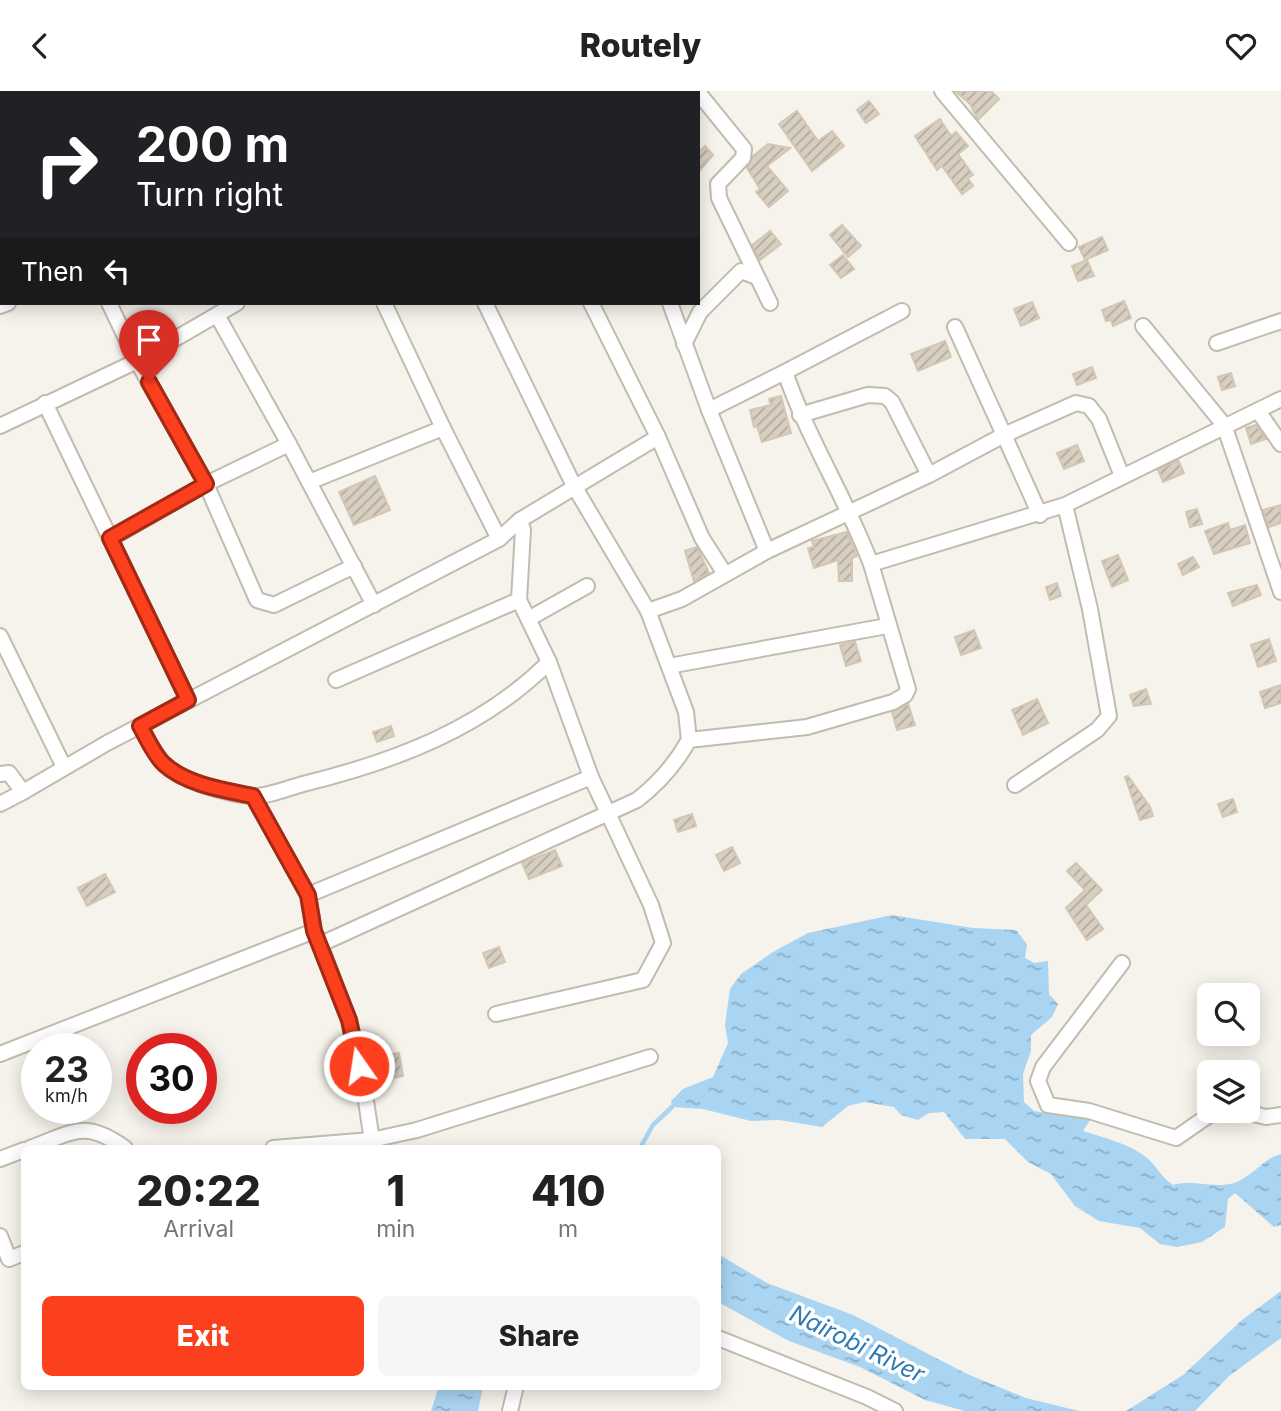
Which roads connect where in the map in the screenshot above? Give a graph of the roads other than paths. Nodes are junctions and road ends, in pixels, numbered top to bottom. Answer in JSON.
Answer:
{"nodes":[{"id":1,"x":942,"y":91,"type":"edge"},
{"id":2,"x":700,"y":95,"type":"edge"},
{"id":3,"x":1069,"y":243,"type":"dead end"},
{"id":4,"x":757,"y":277,"type":"junction"},
{"id":5,"x":769,"y":303,"type":"dead end"},
{"id":6,"x":110,"y":305,"type":"edge"},
{"id":7,"x":234,"y":305,"type":"edge"},
{"id":8,"x":385,"y":305,"type":"edge"},
{"id":9,"x":593,"y":305,"type":"edge"},
{"id":10,"x":671,"y":305,"type":"edge"},
{"id":11,"x":487,"y":306,"type":"edge"},
{"id":12,"x":902,"y":311,"type":"dead end"},
{"id":13,"x":217,"y":315,"type":"junction"},
{"id":14,"x":1281,"y":321,"type":"edge"},
{"id":15,"x":1143,"y":326,"type":"dead end"},
{"id":16,"x":955,"y":327,"type":"dead end"},
{"id":17,"x":1217,"y":343,"type":"dead end"},
{"id":18,"x":684,"y":344,"type":"junction"},
{"id":19,"x":137,"y":361,"type":"junction"},
{"id":20,"x":785,"y":372,"type":"junction"},
{"id":21,"x":1281,"y":399,"type":"edge"},
{"id":22,"x":45,"y":403,"type":"junction"},
{"id":23,"x":709,"y":410,"type":"junction"},
{"id":24,"x":1258,"y":411,"type":"junction"},
{"id":25,"x":800,"y":415,"type":"junction"},
{"id":26,"x":1224,"y":425,"type":"junction"},
{"id":27,"x":0,"y":426,"type":"edge"},
{"id":28,"x":443,"y":428,"type":"junction"},
{"id":29,"x":1004,"y":435,"type":"junction"},
{"id":30,"x":657,"y":437,"type":"junction"},
{"id":31,"x":289,"y":444,"type":"junction"},
{"id":32,"x":1281,"y":444,"type":"edge"},
{"id":33,"x":929,"y":475,"type":"junction"},
{"id":34,"x":1122,"y":476,"type":"junction"},
{"id":35,"x":309,"y":482,"type":"junction"},
{"id":36,"x":206,"y":484,"type":"junction"},
{"id":37,"x":574,"y":486,"type":"junction"},
{"id":38,"x":1065,"y":505,"type":"junction"},
{"id":39,"x":852,"y":513,"type":"junction"},
{"id":40,"x":1040,"y":515,"type":"junction"},
{"id":41,"x":520,"y":520,"type":"junction"},
{"id":42,"x":110,"y":538,"type":"junction"},
{"id":43,"x":499,"y":539,"type":"junction"},
{"id":44,"x":767,"y":551,"type":"junction"},
{"id":45,"x":871,"y":564,"type":"junction"},
{"id":46,"x":354,"y":566,"type":"junction"},
{"id":47,"x":725,"y":575,"type":"junction"},
{"id":48,"x":587,"y":586,"type":"dead end"},
{"id":49,"x":1281,"y":592,"type":"edge"},
{"id":50,"x":519,"y":600,"type":"junction"},
{"id":51,"x":374,"y":605,"type":"junction"},
{"id":52,"x":648,"y":611,"type":"junction"},
{"id":53,"x":530,"y":618,"type":"junction"},
{"id":54,"x":887,"y":627,"type":"junction"},
{"id":55,"x":0,"y":636,"type":"edge"},
{"id":56,"x":548,"y":662,"type":"junction"},
{"id":57,"x":669,"y":666,"type":"junction"},
{"id":58,"x":336,"y":680,"type":"dead end"},
{"id":59,"x":188,"y":700,"type":"junction"},
{"id":60,"x":140,"y":726,"type":"junction"},
{"id":61,"x":689,"y":740,"type":"junction"},
{"id":62,"x":64,"y":768,"type":"junction"},
{"id":63,"x":0,"y":773,"type":"edge"},
{"id":64,"x":591,"y":777,"type":"junction"},
{"id":65,"x":1015,"y":785,"type":"dead end"},
{"id":66,"x":23,"y":792,"type":"junction"},
{"id":67,"x":253,"y":796,"type":"junction"},
{"id":68,"x":0,"y":804,"type":"edge"},
{"id":69,"x":610,"y":815,"type":"junction"},
{"id":70,"x":308,"y":895,"type":"junction"},
{"id":71,"x":318,"y":937,"type":"junction"},
{"id":72,"x":1122,"y":963,"type":"dead end"},
{"id":73,"x":496,"y":1014,"type":"dead end"},
{"id":74,"x":0,"y":1054,"type":"edge"},
{"id":75,"x":650,"y":1057,"type":"dead end"},
{"id":76,"x":1281,"y":1115,"type":"edge"},
{"id":77,"x":1260,"y":1116,"type":"edge"},
{"id":78,"x":1198,"y":1123,"type":"edge"},
{"id":79,"x":372,"y":1144,"type":"edge"},
{"id":80,"x":40,"y":1145,"type":"edge"},
{"id":81,"x":120,"y":1145,"type":"edge"},
{"id":82,"x":347,"y":1145,"type":"edge"},
{"id":83,"x":21,"y":1151,"type":"edge"},
{"id":84,"x":0,"y":1159,"type":"edge"},
{"id":85,"x":0,"y":1236,"type":"edge"},
{"id":86,"x":21,"y":1254,"type":"edge"},
{"id":87,"x":721,"y":1339,"type":"edge"},
{"id":88,"x":515,"y":1390,"type":"edge"},
{"id":89,"x":510,"y":1411,"type":"edge"},
{"id":90,"x":895,"y":1411,"type":"edge"}],
"edges":[{"from":1,"to":3,"type":"street"},
{"from":2,"to":4,"type":"street"},
{"from":4,"to":5,"type":"street"},
{"from":4,"to":18,"type":"street"},
{"from":6,"to":19,"type":"street"},
{"from":7,"to":13,"type":"street"},
{"from":8,"to":28,"type":"street"},
{"from":9,"to":30,"type":"street"},
{"from":10,"to":18,"type":"street"},
{"from":11,"to":37,"type":"street"},
{"from":12,"to":20,"type":"street"},
{"from":13,"to":19,"type":"street"},
{"from":13,"to":31,"type":"street"},
{"from":14,"to":17,"type":"street"},
{"from":15,"to":26,"type":"street"},
{"from":16,"to":29,"type":"street"},
{"from":18,"to":23,"type":"street"},
{"from":19,"to":22,"type":"street"},
{"from":19,"to":36,"type":"street"},
{"from":20,"to":23,"type":"street"},
{"from":20,"to":25,"type":"street"},
{"from":21,"to":24,"type":"street"},
{"from":22,"to":27,"type":"street"},
{"from":22,"to":42,"type":"street"},
{"from":23,"to":44,"type":"street"},
{"from":24,"to":26,"type":"street"},
{"from":24,"to":32,"type":"street"},
{"from":25,"to":33,"type":"street"},
{"from":25,"to":39,"type":"street"},
{"from":26,"to":34,"type":"street"},
{"from":26,"to":49,"type":"street"},
{"from":28,"to":35,"type":"street"},
{"from":28,"to":43,"type":"street"},
{"from":29,"to":33,"type":"street"},
{"from":29,"to":34,"type":"street"},
{"from":29,"to":40,"type":"street"},
{"from":30,"to":37,"type":"street"},
{"from":30,"to":47,"type":"street"},
{"from":31,"to":35,"type":"street"},
{"from":31,"to":36,"type":"street"},
{"from":33,"to":39,"type":"street"},
{"from":34,"to":38,"type":"street"},
{"from":35,"to":46,"type":"street"},
{"from":36,"to":42,"type":"street"},
{"from":36,"to":46,"type":"street"},
{"from":37,"to":41,"type":"street"},
{"from":37,"to":52,"type":"street"},
{"from":38,"to":40,"type":"street"},
{"from":38,"to":65,"type":"street"},
{"from":39,"to":44,"type":"street"},
{"from":39,"to":45,"type":"street"},
{"from":40,"to":45,"type":"street"},
{"from":41,"to":43,"type":"street"},
{"from":41,"to":50,"type":"street"},
{"from":42,"to":59,"type":"street"},
{"from":43,"to":51,"type":"street"},
{"from":44,"to":47,"type":"street"},
{"from":45,"to":54,"type":"street"},
{"from":46,"to":51,"type":"street"},
{"from":47,"to":52,"type":"street"},
{"from":48,"to":53,"type":"street"},
{"from":50,"to":53,"type":"street"},
{"from":50,"to":58,"type":"street"},
{"from":51,"to":59,"type":"street"},
{"from":52,"to":57,"type":"street"},
{"from":53,"to":56,"type":"street"},
{"from":54,"to":57,"type":"street"},
{"from":54,"to":61,"type":"street"},
{"from":55,"to":62,"type":"street"},
{"from":56,"to":64,"type":"street"},
{"from":56,"to":67,"type":"street"},
{"from":57,"to":61,"type":"street"},
{"from":59,"to":60,"type":"street"},
{"from":60,"to":62,"type":"street"},
{"from":60,"to":67,"type":"street"},
{"from":61,"to":69,"type":"street"},
{"from":62,"to":66,"type":"street"},
{"from":63,"to":66,"type":"street"},
{"from":64,"to":69,"type":"street"},
{"from":64,"to":70,"type":"street"},
{"from":66,"to":68,"type":"street"},
{"from":67,"to":70,"type":"street"},
{"from":69,"to":71,"type":"street"},
{"from":69,"to":73,"type":"street"},
{"from":70,"to":71,"type":"street"},
{"from":71,"to":74,"type":"street"},
{"from":71,"to":79,"type":"street"},
{"from":72,"to":78,"type":"street"},
{"from":75,"to":79,"type":"street"},
{"from":76,"to":77,"type":"street"},
{"from":79,"to":82,"type":"street"},
{"from":80,"to":81,"type":"street"},
{"from":83,"to":84,"type":"street"},
{"from":85,"to":86,"type":"street"},
{"from":87,"to":90,"type":"street"},
{"from":88,"to":89,"type":"street"}]}
